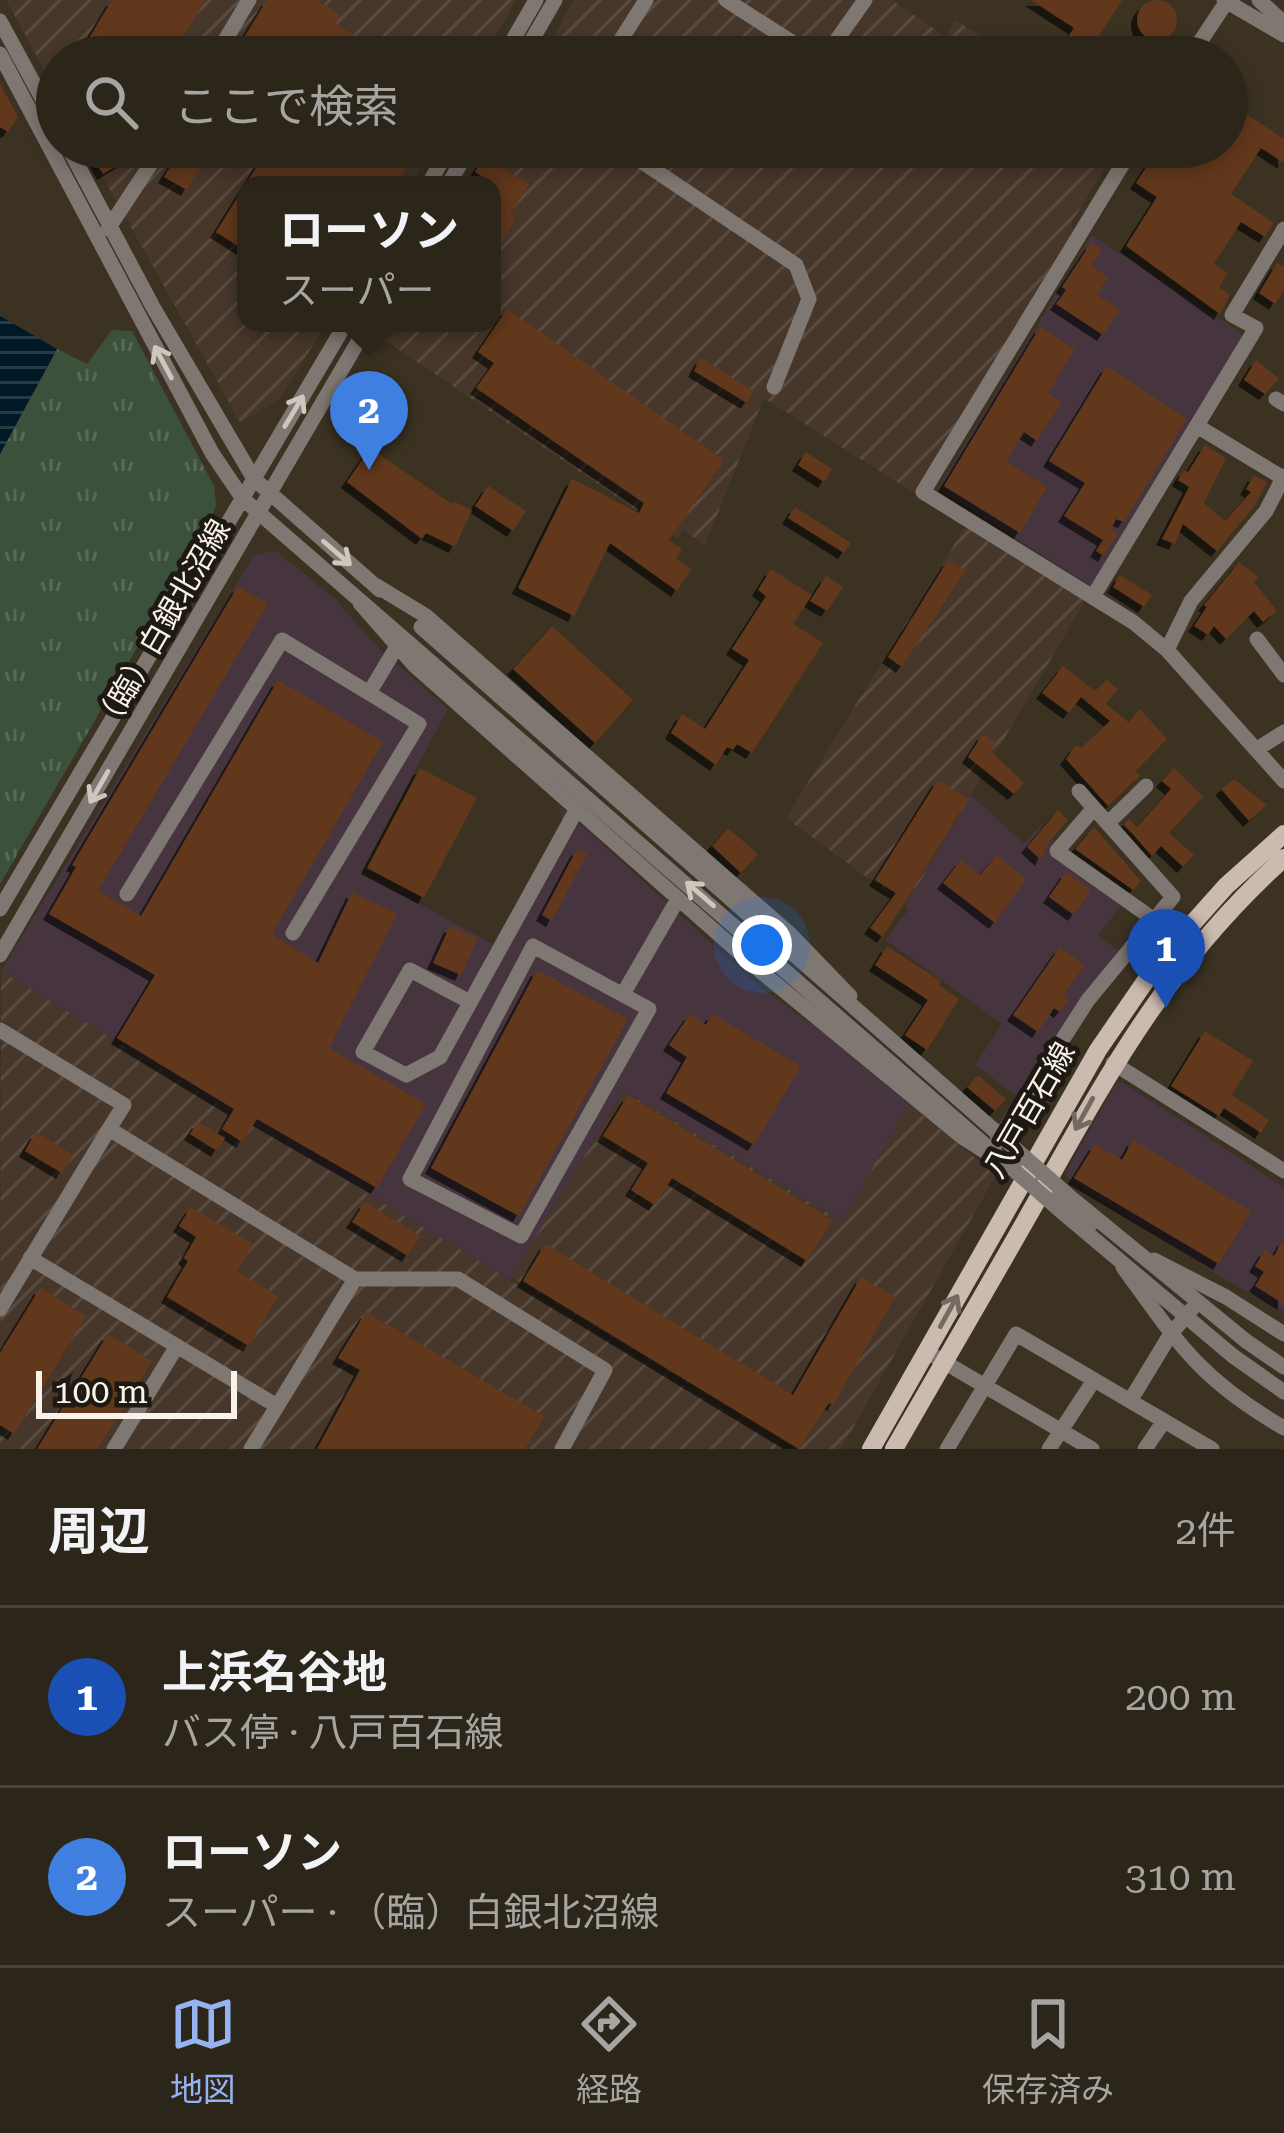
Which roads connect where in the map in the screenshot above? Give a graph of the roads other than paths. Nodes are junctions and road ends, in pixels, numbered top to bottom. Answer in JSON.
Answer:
{"nodes":[{"id":1,"x":248,"y":0,"type":"edge"},
{"id":2,"x":536,"y":0,"type":"edge"},
{"id":3,"x":554,"y":0,"type":"edge"},
{"id":4,"x":646,"y":0,"type":"edge"},
{"id":5,"x":726,"y":0,"type":"edge"},
{"id":6,"x":865,"y":0,"type":"edge"},
{"id":7,"x":1259,"y":0,"type":"edge"},
{"id":8,"x":1226,"y":1,"type":"edge"},
{"id":9,"x":0,"y":21,"type":"edge"},
{"id":10,"x":1284,"y":23,"type":"edge"},
{"id":11,"x":1284,"y":35,"type":"edge"},
{"id":12,"x":227,"y":36,"type":"edge"},
{"id":13,"x":515,"y":36,"type":"edge"},
{"id":14,"x":534,"y":36,"type":"edge"},
{"id":15,"x":623,"y":36,"type":"edge"},
{"id":16,"x":782,"y":36,"type":"edge"},
{"id":17,"x":841,"y":36,"type":"edge"},
{"id":18,"x":1204,"y":36,"type":"edge"},
{"id":19,"x":0,"y":53,"type":"edge"},
{"id":20,"x":36,"y":88,"type":"edge"},
{"id":21,"x":36,"y":122,"type":"edge"},
{"id":22,"x":60,"y":168,"type":"edge"},
{"id":23,"x":80,"y":168,"type":"edge"},
{"id":24,"x":148,"y":168,"type":"edge"},
{"id":25,"x":651,"y":168,"type":"edge"},
{"id":26,"x":1120,"y":168,"type":"edge"},
{"id":27,"x":111,"y":225,"type":"junction"},
{"id":28,"x":1284,"y":229,"type":"edge"},
{"id":29,"x":98,"y":240,"type":"junction"},
{"id":30,"x":341,"y":332,"type":"edge"},
{"id":31,"x":363,"y":332,"type":"edge"},
{"id":32,"x":774,"y":387,"type":"dead end"},
{"id":33,"x":1197,"y":426,"type":"junction"},
{"id":34,"x":1284,"y":477,"type":"edge"},
{"id":35,"x":254,"y":479,"type":"junction"},
{"id":36,"x":271,"y":493,"type":"junction"},
{"id":37,"x":243,"y":499,"type":"junction"},
{"id":38,"x":260,"y":511,"type":"junction"},
{"id":39,"x":375,"y":584,"type":"junction"},
{"id":40,"x":1094,"y":595,"type":"junction"},
{"id":41,"x":1257,"y":638,"type":"dead end"},
{"id":42,"x":403,"y":646,"type":"junction"},
{"id":43,"x":1166,"y":650,"type":"junction"},
{"id":44,"x":1284,"y":675,"type":"edge"},
{"id":45,"x":369,"y":693,"type":"junction"},
{"id":46,"x":1284,"y":733,"type":"edge"},
{"id":47,"x":1258,"y":749,"type":"junction"},
{"id":48,"x":1284,"y":781,"type":"edge"},
{"id":49,"x":1146,"y":786,"type":"dead end"},
{"id":50,"x":1079,"y":791,"type":"dead end"},
{"id":51,"x":1094,"y":808,"type":"junction"},
{"id":52,"x":577,"y":809,"type":"junction"},
{"id":53,"x":1108,"y":823,"type":"junction"},
{"id":54,"x":1284,"y":834,"type":"edge"},
{"id":55,"x":1284,"y":858,"type":"edge"},
{"id":56,"x":127,"y":894,"type":"dead end"},
{"id":57,"x":678,"y":898,"type":"junction"},
{"id":58,"x":0,"y":909,"type":"edge"},
{"id":59,"x":1153,"y":919,"type":"junction"},
{"id":60,"x":292,"y":933,"type":"dead end"},
{"id":61,"x":0,"y":956,"type":"edge"},
{"id":62,"x":623,"y":994,"type":"junction"},
{"id":63,"x":470,"y":1001,"type":"junction"},
{"id":64,"x":0,"y":1030,"type":"edge"},
{"id":65,"x":1113,"y":1063,"type":"junction"},
{"id":66,"x":109,"y":1129,"type":"junction"},
{"id":67,"x":1005,"y":1135,"type":"junction"},
{"id":68,"x":989,"y":1154,"type":"junction"},
{"id":69,"x":1029,"y":1170,"type":"junction"},
{"id":70,"x":1284,"y":1171,"type":"edge"},
{"id":71,"x":1045,"y":1186,"type":"junction"},
{"id":72,"x":1091,"y":1224,"type":"junction"},
{"id":73,"x":31,"y":1258,"type":"junction"},
{"id":74,"x":355,"y":1279,"type":"junction"},
{"id":75,"x":1209,"y":1289,"type":"junction"},
{"id":76,"x":0,"y":1309,"type":"edge"},
{"id":77,"x":1284,"y":1334,"type":"edge"},
{"id":78,"x":1170,"y":1335,"type":"junction"},
{"id":79,"x":177,"y":1346,"type":"junction"},
{"id":80,"x":926,"y":1352,"type":"junction"},
{"id":81,"x":944,"y":1362,"type":"junction"},
{"id":82,"x":1284,"y":1366,"type":"edge"},
{"id":83,"x":1094,"y":1380,"type":"junction"},
{"id":84,"x":985,"y":1386,"type":"junction"},
{"id":85,"x":1284,"y":1392,"type":"edge"},
{"id":86,"x":1130,"y":1401,"type":"junction"},
{"id":87,"x":278,"y":1406,"type":"junction"},
{"id":88,"x":1164,"y":1421,"type":"junction"},
{"id":89,"x":1284,"y":1428,"type":"edge"},
{"id":90,"x":1061,"y":1431,"type":"junction"},
{"id":91,"x":114,"y":1449,"type":"edge"},
{"id":92,"x":251,"y":1449,"type":"edge"},
{"id":93,"x":562,"y":1449,"type":"edge"},
{"id":94,"x":871,"y":1449,"type":"edge"},
{"id":95,"x":894,"y":1449,"type":"edge"},
{"id":96,"x":947,"y":1449,"type":"edge"},
{"id":97,"x":1049,"y":1449,"type":"edge"},
{"id":98,"x":1092,"y":1449,"type":"edge"},
{"id":99,"x":1145,"y":1449,"type":"edge"},
{"id":100,"x":1212,"y":1449,"type":"edge"}],
"edges":[{"from":1,"to":12,"type":"street"},
{"from":2,"to":13,"type":"street"},
{"from":3,"to":14,"type":"street"},
{"from":4,"to":15,"type":"street"},
{"from":5,"to":16,"type":"street"},
{"from":6,"to":17,"type":"street"},
{"from":7,"to":10,"type":"street"},
{"from":8,"to":11,"type":"street"},
{"from":8,"to":18,"type":"street"},
{"from":9,"to":20,"type":"street"},
{"from":19,"to":21,"type":"street"},
{"from":22,"to":29,"type":"street"},
{"from":23,"to":27,"type":"street"},
{"from":24,"to":27,"type":"street"},
{"from":25,"to":32,"type":"street"},
{"from":26,"to":40,"type":"street"},
{"from":27,"to":29,"type":"street"},
{"from":27,"to":35,"type":"street"},
{"from":28,"to":33,"type":"street"},
{"from":37,"to":29,"type":"street","one_way":true},
{"from":35,"to":30,"type":"street","name":"（臨）白銀北沼線","one_way":true},
{"from":31,"to":36,"type":"street","name":"（臨）白銀北沼線"},
{"from":33,"to":34,"type":"street"},
{"from":33,"to":40,"type":"street"},
{"from":34,"to":43,"type":"street"},
{"from":35,"to":36,"type":"street"},
{"from":35,"to":37,"type":"street","name":"（臨）白銀北沼線"},
{"from":36,"to":38,"type":"street","name":"（臨）白銀北沼線"},
{"from":36,"to":39,"type":"street","one_way":true},
{"from":37,"to":38,"type":"street"},
{"from":37,"to":58,"type":"street","name":"（臨）白銀北沼線"},
{"from":38,"to":42,"type":"street"},
{"from":38,"to":61,"type":"street","name":"（臨）白銀北沼線","one_way":true},
{"from":39,"to":67,"type":"street"},
{"from":39,"to":82,"type":"street","bridge":true},
{"from":40,"to":43,"type":"street"},
{"from":41,"to":44,"type":"street"},
{"from":42,"to":45,"type":"street"},
{"from":42,"to":52,"type":"street"},
{"from":85,"to":42,"type":"street","one_way":true,"bridge":true},
{"from":43,"to":47,"type":"street"},
{"from":45,"to":56,"type":"street"},
{"from":45,"to":60,"type":"street"},
{"from":46,"to":47,"type":"street"},
{"from":47,"to":48,"type":"street"},
{"from":49,"to":53,"type":"street"},
{"from":50,"to":51,"type":"street"},
{"from":51,"to":53,"type":"street"},
{"from":51,"to":59,"type":"street"},
{"from":52,"to":57,"type":"street"},
{"from":52,"to":63,"type":"street"},
{"from":53,"to":59,"type":"street"},
{"from":54,"to":69,"type":"main road","name":"八戸百石線"},
{"from":55,"to":65,"type":"main road","name":"八戸百石線"},
{"from":57,"to":62,"type":"street"},
{"from":57,"to":68,"type":"street"},
{"from":59,"to":67,"type":"street"},
{"from":62,"to":62,"type":"street"},
{"from":63,"to":63,"type":"street"},
{"from":64,"to":66,"type":"street"},
{"from":65,"to":70,"type":"street"},
{"from":65,"to":71,"type":"main road","name":"八戸百石線","one_way":true},
{"from":66,"to":73,"type":"street"},
{"from":66,"to":74,"type":"street"},
{"from":67,"to":68,"type":"street"},
{"from":67,"to":69,"type":"street"},
{"from":68,"to":69,"type":"street"},
{"from":69,"to":71,"type":"street"},
{"from":80,"to":69,"type":"main road","name":"八戸百石線","one_way":true},
{"from":71,"to":72,"type":"street"},
{"from":71,"to":81,"type":"main road","name":"八戸百石線"},
{"from":72,"to":75,"type":"street"},
{"from":72,"to":78,"type":"street"},
{"from":73,"to":76,"type":"street"},
{"from":73,"to":79,"type":"street"},
{"from":74,"to":87,"type":"street"},
{"from":74,"to":93,"type":"street"},
{"from":75,"to":77,"type":"street"},
{"from":75,"to":78,"type":"street"},
{"from":78,"to":86,"type":"street"},
{"from":78,"to":89,"type":"street"},
{"from":79,"to":87,"type":"street"},
{"from":79,"to":91,"type":"street"},
{"from":80,"to":81,"type":"street"},
{"from":80,"to":94,"type":"main road","name":"八戸百石線"},
{"from":81,"to":84,"type":"street"},
{"from":81,"to":95,"type":"main road","name":"八戸百石線"},
{"from":83,"to":84,"type":"street"},
{"from":83,"to":86,"type":"street"},
{"from":83,"to":90,"type":"street"},
{"from":84,"to":90,"type":"street"},
{"from":84,"to":96,"type":"street"},
{"from":86,"to":88,"type":"street"},
{"from":87,"to":92,"type":"street"},
{"from":88,"to":99,"type":"street"},
{"from":88,"to":100,"type":"street"},
{"from":90,"to":97,"type":"street"},
{"from":90,"to":98,"type":"street"}]}
